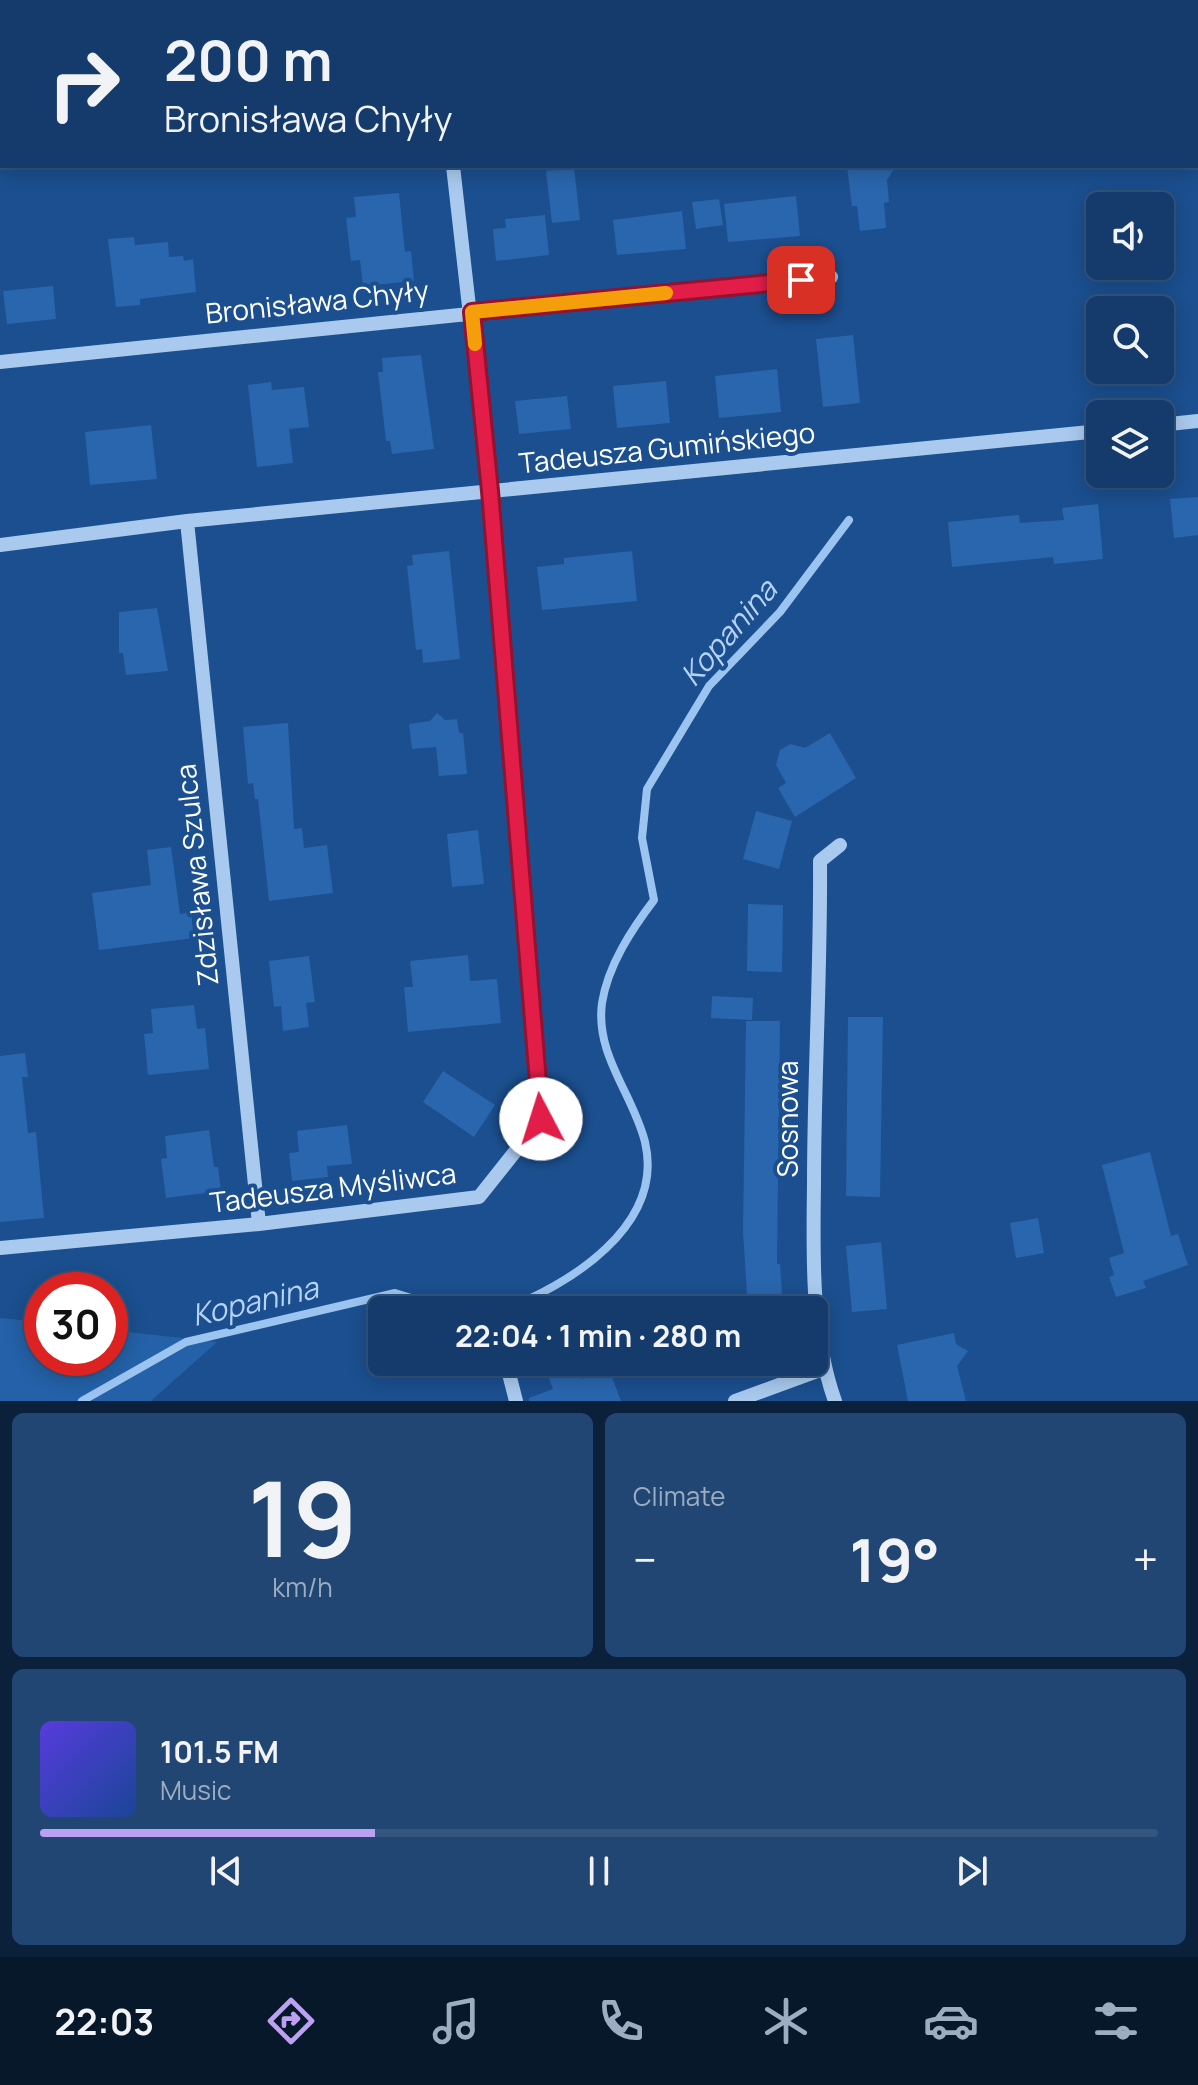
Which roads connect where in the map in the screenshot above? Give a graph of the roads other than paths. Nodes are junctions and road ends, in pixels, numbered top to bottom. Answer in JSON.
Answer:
{"nodes":[{"id":1,"x":453,"y":168,"type":"edge"},
{"id":2,"x":831,"y":277,"type":"dead end"},
{"id":3,"x":472,"y":312,"type":"junction"},
{"id":4,"x":0,"y":362,"type":"edge"},
{"id":5,"x":1198,"y":421,"type":"edge"},
{"id":6,"x":1174,"y":424,"type":"edge"},
{"id":7,"x":1086,"y":432,"type":"edge"},
{"id":8,"x":490,"y":491,"type":"junction"},
{"id":9,"x":187,"y":521,"type":"junction"},
{"id":10,"x":0,"y":545,"type":"edge"},
{"id":11,"x":840,"y":845,"type":"dead end"},
{"id":12,"x":259,"y":1224,"type":"junction"},
{"id":13,"x":0,"y":1248,"type":"edge"},
{"id":14,"x":818,"y":1296,"type":"edge"},
{"id":15,"x":510,"y":1376,"type":"edge"},
{"id":16,"x":804,"y":1376,"type":"edge"},
{"id":17,"x":826,"y":1376,"type":"edge"},
{"id":18,"x":516,"y":1401,"type":"edge"},
{"id":19,"x":735,"y":1401,"type":"edge"},
{"id":20,"x":835,"y":1401,"type":"edge"}],
"edges":[{"from":1,"to":3,"type":"street","name":"Tadeusza Myśliwca"},
{"from":2,"to":3,"type":"street","name":"Bronisława Chyły"},
{"from":3,"to":4,"type":"street","name":"Bronisława Chyły"},
{"from":3,"to":8,"type":"street","name":"Tadeusza Myśliwca"},
{"from":5,"to":6,"type":"street"},
{"from":7,"to":8,"type":"street","name":"Tadeusza Gumińskiego"},
{"from":8,"to":9,"type":"street","name":"Tadeusza Gumińskiego"},
{"from":8,"to":12,"type":"street","name":"Tadeusza Myśliwca"},
{"from":9,"to":10,"type":"street","name":"Tadeusza Gumińskiego"},
{"from":9,"to":12,"type":"street","name":"Zdzisława Szulca"},
{"from":11,"to":14,"type":"street","name":"Sosnowa"},
{"from":12,"to":13,"type":"street","name":"Tadeusza Myśliwca"},
{"from":15,"to":18,"type":"street"},
{"from":16,"to":19,"type":"street"},
{"from":17,"to":20,"type":"street","name":"Sosnowa"}]}
